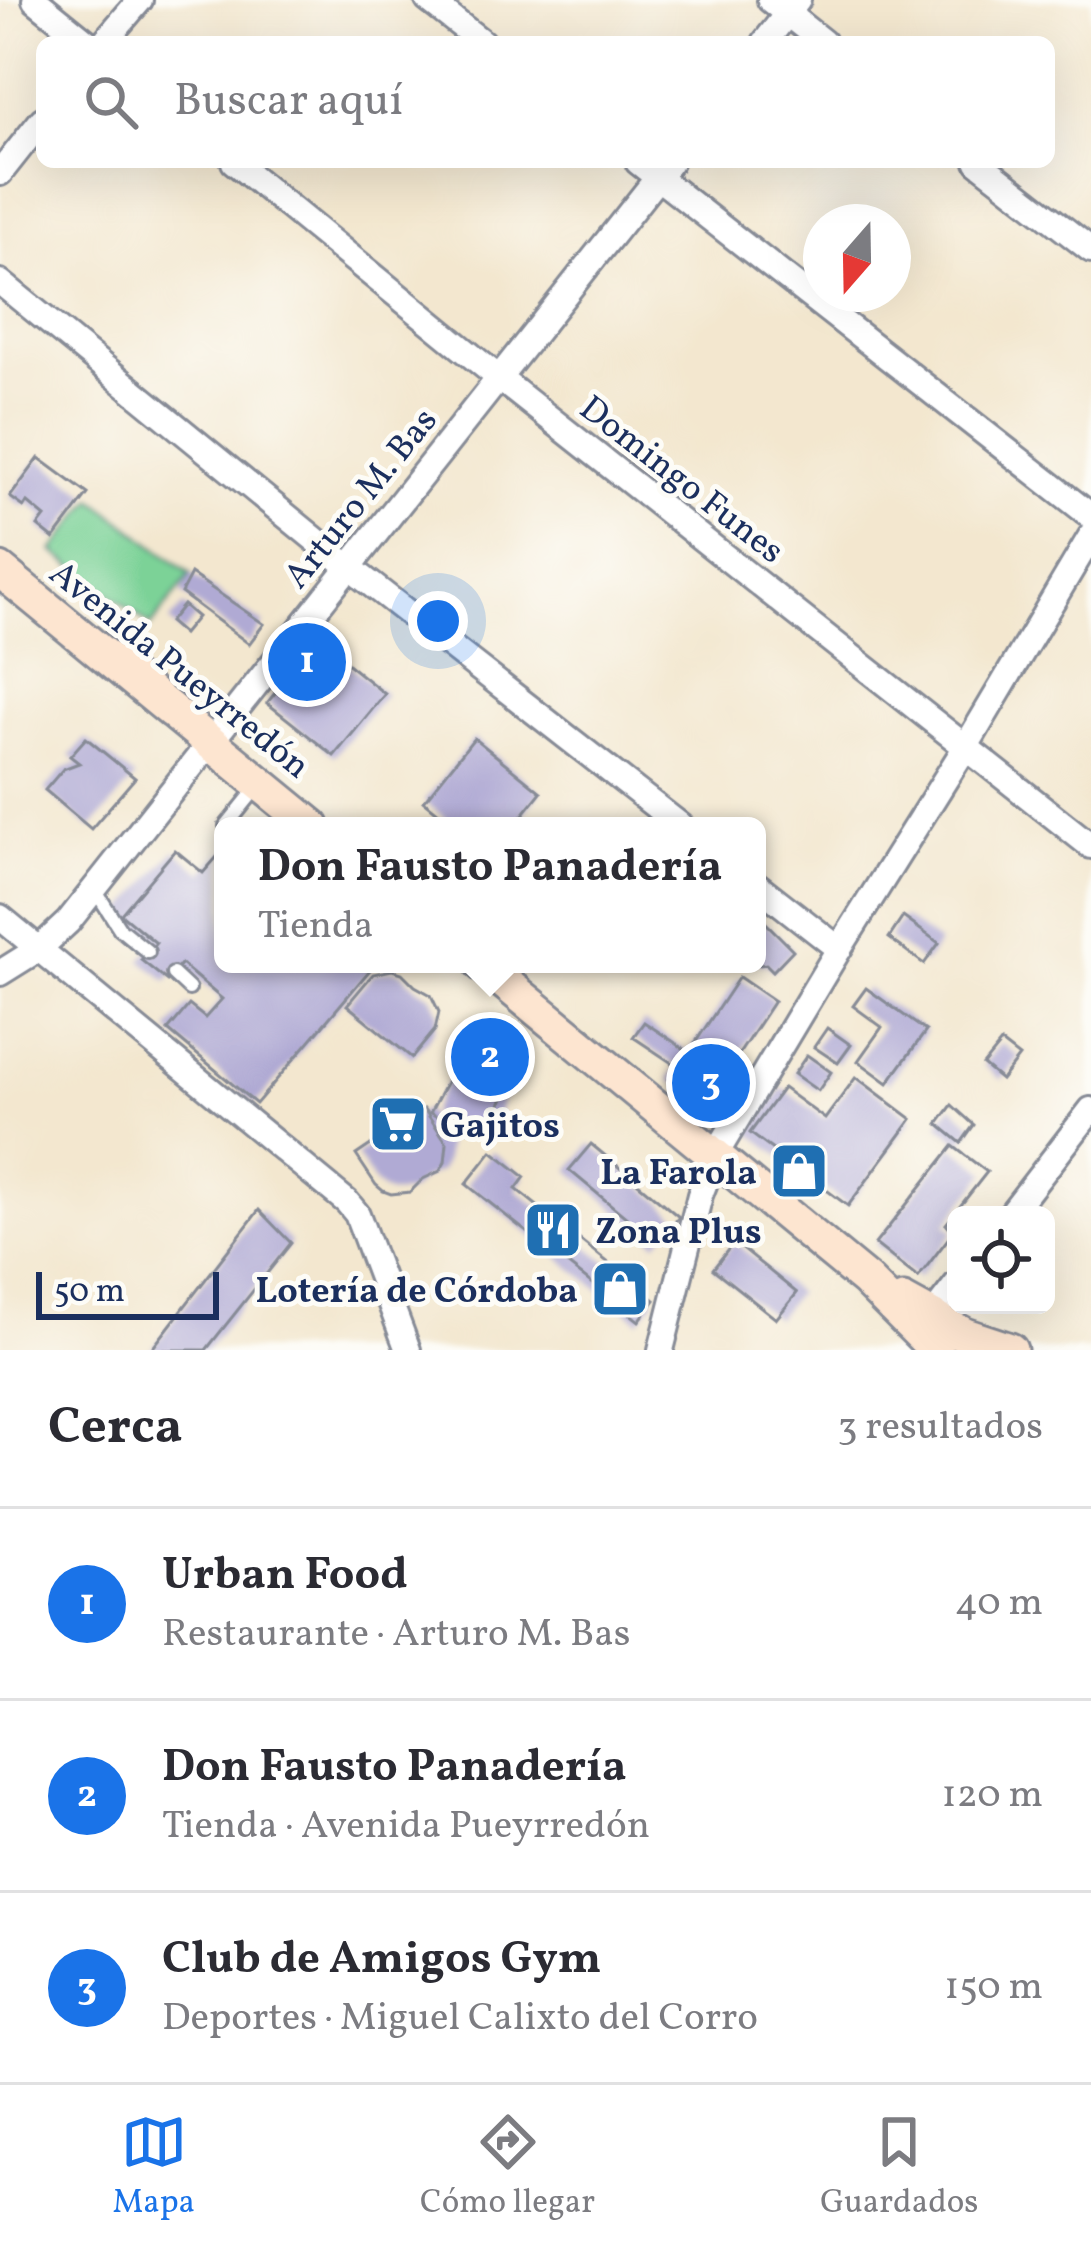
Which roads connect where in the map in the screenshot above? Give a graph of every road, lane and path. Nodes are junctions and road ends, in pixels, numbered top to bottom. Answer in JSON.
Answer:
{"nodes":[{"id":1,"x":35,"y":0,"type":"edge"},
{"id":2,"x":140,"y":0,"type":"edge"},
{"id":3,"x":428,"y":0,"type":"edge"},
{"id":4,"x":785,"y":5,"type":"edge"},
{"id":5,"x":80,"y":36,"type":"edge"},
{"id":6,"x":109,"y":36,"type":"edge"},
{"id":7,"x":474,"y":36,"type":"edge"},
{"id":8,"x":768,"y":36,"type":"edge"},
{"id":9,"x":818,"y":36,"type":"edge"},
{"id":10,"x":36,"y":128,"type":"edge"},
{"id":11,"x":241,"y":168,"type":"edge"},
{"id":12,"x":654,"y":168,"type":"edge"},
{"id":13,"x":656,"y":168,"type":"edge"},
{"id":14,"x":986,"y":168,"type":"edge"},
{"id":15,"x":0,"y":173,"type":"edge"},
{"id":16,"x":1091,"y":250,"type":"edge"},
{"id":17,"x":0,"y":282,"type":"edge"},
{"id":18,"x":500,"y":379,"type":"junction"},
{"id":19,"x":1091,"y":516,"type":"edge"},
{"id":20,"x":1091,"y":536,"type":"edge"},
{"id":21,"x":349,"y":567,"type":"junction"},
{"id":22,"x":0,"y":570,"type":"edge"},
{"id":23,"x":210,"y":744,"type":"junction"},
{"id":24,"x":965,"y":748,"type":"junction"},
{"id":25,"x":260,"y":784,"type":"junction"},
{"id":26,"x":234,"y":817,"type":"edge"},
{"id":27,"x":301,"y":817,"type":"edge"},
{"id":28,"x":669,"y":817,"type":"edge"},
{"id":29,"x":1091,"y":846,"type":"edge"},
{"id":30,"x":94,"y":888,"type":"junction"},
{"id":31,"x":766,"y":892,"type":"edge"},
{"id":32,"x":0,"y":917,"type":"edge"},
{"id":33,"x":40,"y":948,"type":"junction"},
{"id":34,"x":839,"y":949,"type":"junction"},
{"id":35,"x":148,"y":952,"type":"dead end"},
{"id":36,"x":0,"y":973,"type":"edge"},
{"id":37,"x":493,"y":973,"type":"edge"},
{"id":38,"x":172,"y":974,"type":"dead end"},
{"id":39,"x":189,"y":989,"type":"dead end"},
{"id":40,"x":1091,"y":1110,"type":"edge"},
{"id":41,"x":716,"y":1154,"type":"junction"},
{"id":42,"x":1017,"y":1206,"type":"edge"},
{"id":43,"x":947,"y":1305,"type":"edge"},
{"id":44,"x":934,"y":1333,"type":"edge"},
{"id":45,"x":408,"y":1350,"type":"edge"},
{"id":46,"x":661,"y":1350,"type":"edge"},
{"id":47,"x":1010,"y":1350,"type":"edge"}],
"edges":[{"from":1,"to":5,"type":"street"},
{"from":2,"to":6,"type":"street"},
{"from":3,"to":7,"type":"street"},
{"from":4,"to":8,"type":"street"},
{"from":4,"to":9,"type":"street"},
{"from":10,"to":15,"type":"street"},
{"from":11,"to":18,"type":"street","name":"Domingo Funes"},
{"from":12,"to":18,"type":"street","name":"Arturo M. Bas"},
{"from":13,"to":19,"type":"street"},
{"from":14,"to":16,"type":"street"},
{"from":17,"to":21,"type":"street"},
{"from":18,"to":21,"type":"street","name":"Arturo M. Bas"},
{"from":18,"to":24,"type":"street","name":"Domingo Funes"},
{"from":20,"to":24,"type":"street"},
{"from":21,"to":23,"type":"street","name":"Arturo M. Bas"},
{"from":21,"to":28,"type":"street"},
{"from":22,"to":23,"type":"main road","name":"Avenida Pueyrredón"},
{"from":23,"to":25,"type":"main road","name":"Avenida Pueyrredón"},
{"from":23,"to":30,"type":"street","name":"Arturo M. Bas"},
{"from":24,"to":29,"type":"street","name":"Domingo Funes"},
{"from":24,"to":34,"type":"street"},
{"from":25,"to":26,"type":"lane"},
{"from":25,"to":27,"type":"main road","name":"Avenida Pueyrredón"},
{"from":30,"to":33,"type":"street","name":"Arturo M. Bas"},
{"from":30,"to":35,"type":"lane"},
{"from":31,"to":34,"type":"street"},
{"from":32,"to":33,"type":"street"},
{"from":33,"to":36,"type":"street","name":"Arturo M. Bas"},
{"from":33,"to":45,"type":"street"},
{"from":34,"to":41,"type":"street"},
{"from":37,"to":41,"type":"main road"},
{"from":38,"to":39,"type":"lane"},
{"from":40,"to":42,"type":"street"},
{"from":41,"to":44,"type":"main road"},
{"from":41,"to":46,"type":"street"},
{"from":43,"to":44,"type":"street"},
{"from":44,"to":47,"type":"main road"}]}
